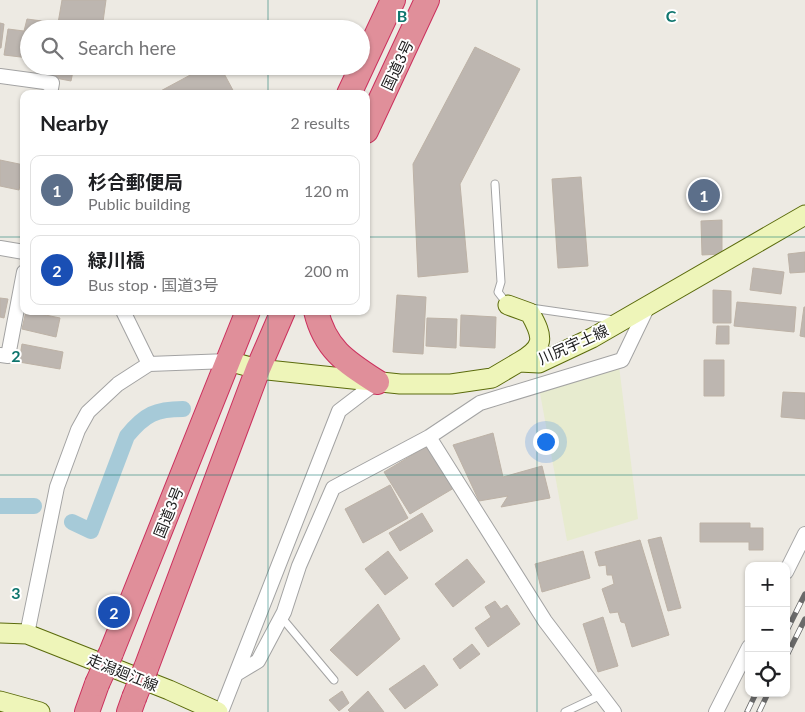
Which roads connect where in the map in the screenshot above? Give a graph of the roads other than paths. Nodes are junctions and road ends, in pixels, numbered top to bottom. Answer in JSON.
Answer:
{"nodes":[{"id":1,"x":392,"y":0,"type":"edge"},
{"id":2,"x":427,"y":0,"type":"edge"},
{"id":3,"x":370,"y":48,"type":"edge"},
{"id":4,"x":358,"y":75,"type":"edge"},
{"id":5,"x":0,"y":76,"type":"edge"},
{"id":6,"x":51,"y":90,"type":"edge"},
{"id":7,"x":351,"y":90,"type":"edge"},
{"id":8,"x":370,"y":122,"type":"edge"},
{"id":9,"x":495,"y":184,"type":"dead end"},
{"id":10,"x":805,"y":216,"type":"edge"},
{"id":11,"x":0,"y":248,"type":"edge"},
{"id":12,"x":20,"y":251,"type":"edge"},
{"id":13,"x":20,"y":293,"type":"edge"},
{"id":14,"x":508,"y":305,"type":"junction"},
{"id":15,"x":648,"y":306,"type":"junction"},
{"id":16,"x":126,"y":315,"type":"edge"},
{"id":17,"x":246,"y":315,"type":"edge"},
{"id":18,"x":281,"y":315,"type":"edge"},
{"id":19,"x":317,"y":315,"type":"edge"},
{"id":20,"x":622,"y":321,"type":"junction"},
{"id":21,"x":0,"y":355,"type":"edge"},
{"id":22,"x":228,"y":361,"type":"junction"},
{"id":23,"x":519,"y":362,"type":"junction"},
{"id":24,"x":149,"y":364,"type":"junction"},
{"id":25,"x":258,"y":369,"type":"junction"},
{"id":26,"x":377,"y":382,"type":"junction"},
{"id":27,"x":429,"y":436,"type":"junction"},
{"id":28,"x":805,"y":534,"type":"edge"},
{"id":29,"x":790,"y":564,"type":"edge"},
{"id":30,"x":282,"y":618,"type":"junction"},
{"id":31,"x":0,"y":633,"type":"edge"},
{"id":32,"x":27,"y":634,"type":"junction"},
{"id":33,"x":746,"y":652,"type":"edge"},
{"id":34,"x":238,"y":673,"type":"junction"},
{"id":35,"x":334,"y":680,"type":"dead end"},
{"id":36,"x":601,"y":695,"type":"junction"},
{"id":37,"x":0,"y":701,"type":"edge"},
{"id":38,"x":132,"y":705,"type":"edge"},
{"id":39,"x":40,"y":712,"type":"edge"},
{"id":40,"x":87,"y":712,"type":"edge"},
{"id":41,"x":220,"y":712,"type":"edge"},
{"id":42,"x":565,"y":712,"type":"edge"},
{"id":43,"x":614,"y":712,"type":"edge"},
{"id":44,"x":716,"y":712,"type":"edge"}],
"edges":[{"from":1,"to":3,"type":"highway","name":"国道3号"},
{"from":2,"to":8,"type":"highway","name":"国道3号"},
{"from":4,"to":7,"type":"highway","name":"国道3号"},
{"from":5,"to":6,"type":"street"},
{"from":9,"to":14,"type":"lane"},
{"from":10,"to":15,"type":"main road","name":"川尻宇土線"},
{"from":11,"to":12,"type":"street"},
{"from":13,"to":21,"type":"street"},
{"from":14,"to":20,"type":"lane"},
{"from":14,"to":23,"type":"main road"},
{"from":15,"to":20,"type":"main road","name":"川尻宇土線"},
{"from":15,"to":27,"type":"street"},
{"from":16,"to":24,"type":"street"},
{"from":17,"to":22,"type":"highway","name":"国道3号"},
{"from":18,"to":25,"type":"highway"},
{"from":19,"to":26,"type":"highway"},
{"from":20,"to":23,"type":"main road","name":"川尻宇土線"},
{"from":22,"to":24,"type":"street"},
{"from":22,"to":25,"type":"main road","name":"川尻宇土線"},
{"from":22,"to":40,"type":"highway","name":"国道3号","bridge":true},
{"from":23,"to":26,"type":"main road","name":"川尻宇土線"},
{"from":24,"to":32,"type":"street"},
{"from":25,"to":26,"type":"main road","name":"川尻宇土線"},
{"from":25,"to":38,"type":"highway","bridge":true},
{"from":26,"to":34,"type":"street"},
{"from":27,"to":30,"type":"street"},
{"from":27,"to":36,"type":"street"},
{"from":28,"to":29,"type":"street"},
{"from":30,"to":34,"type":"street"},
{"from":30,"to":35,"type":"lane"},
{"from":31,"to":32,"type":"main road","name":"走潟廻江線"},
{"from":32,"to":41,"type":"main road","name":"走潟廻江線"},
{"from":33,"to":44,"type":"street"},
{"from":34,"to":41,"type":"street"},
{"from":36,"to":42,"type":"lane"},
{"from":36,"to":43,"type":"street"},
{"from":37,"to":39,"type":"main road"}]}
